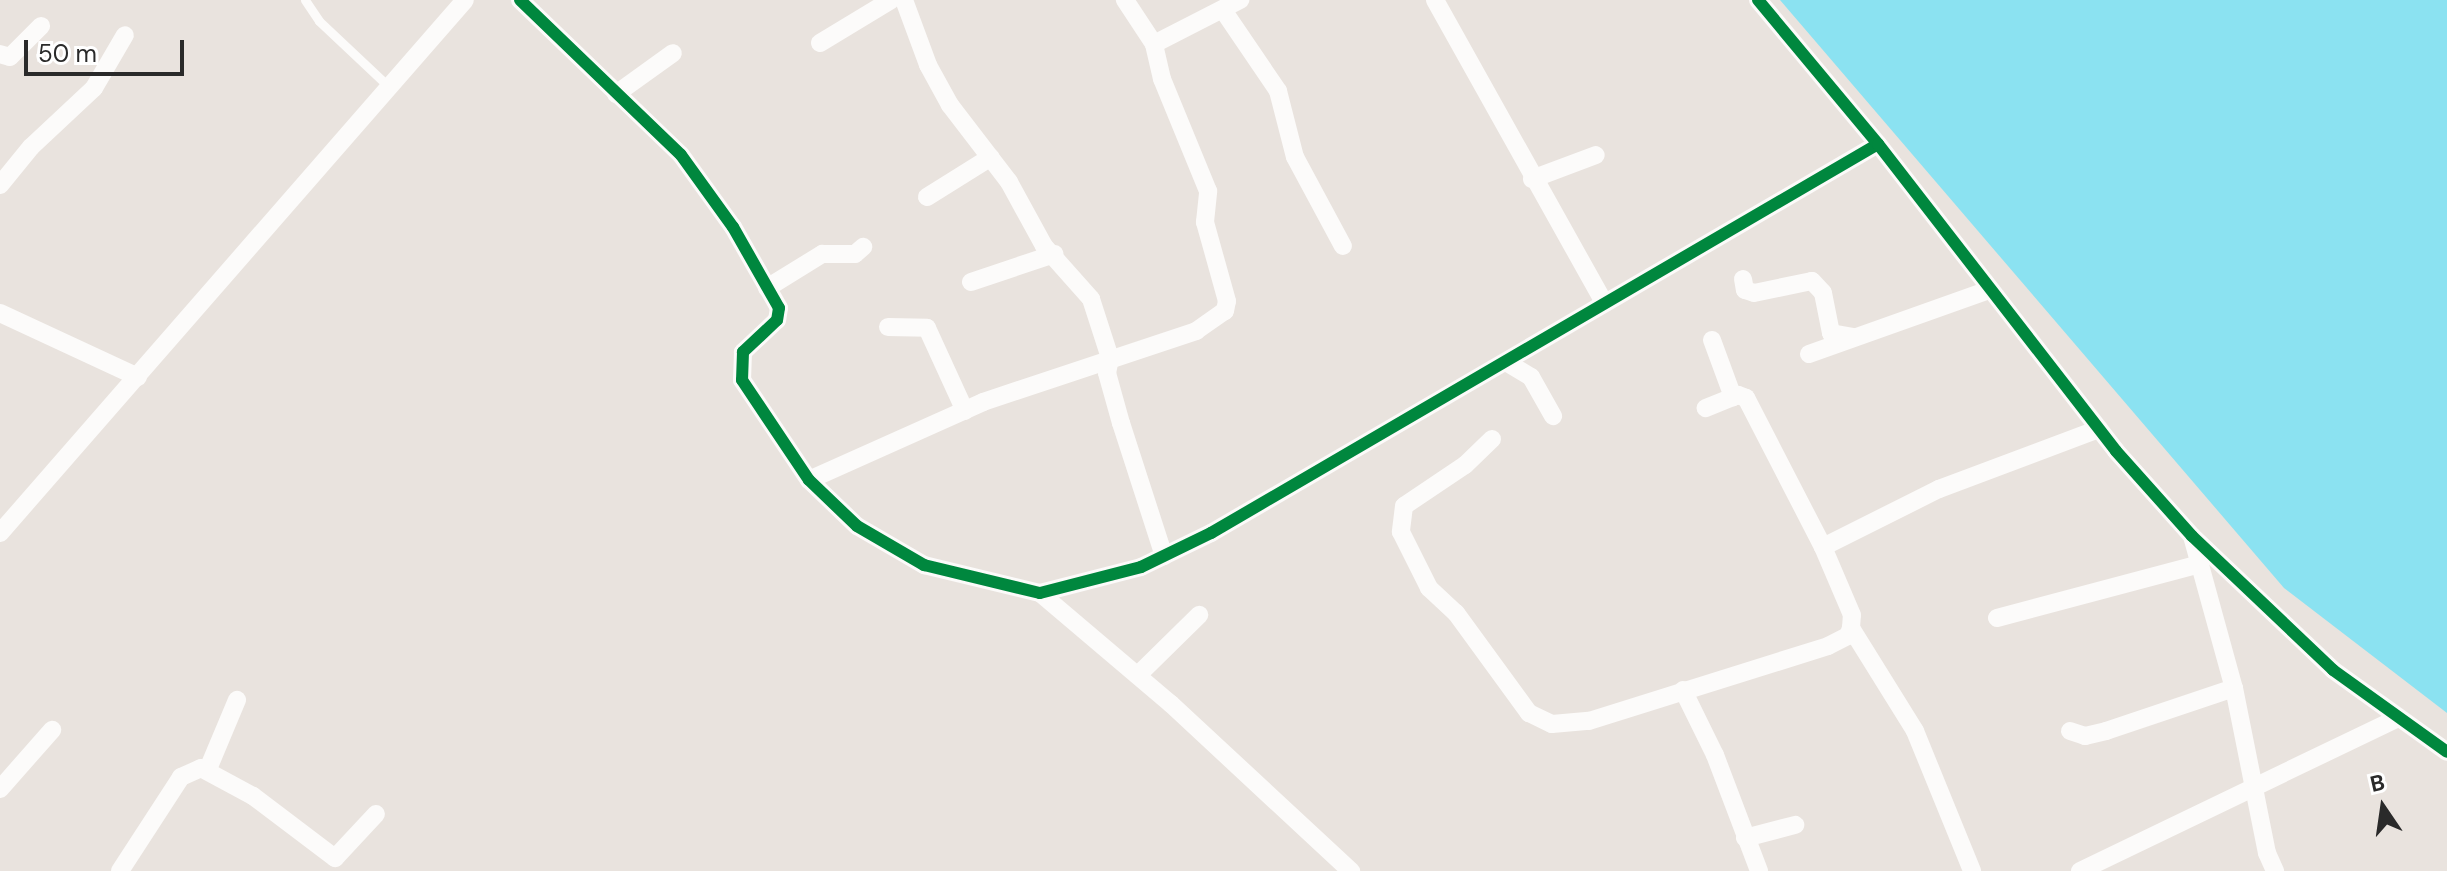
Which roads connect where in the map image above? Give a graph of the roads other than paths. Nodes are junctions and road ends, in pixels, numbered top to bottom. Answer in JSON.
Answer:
{"nodes":[{"id":1,"x":305,"y":0,"type":"edge"},
{"id":2,"x":465,"y":0,"type":"edge"},
{"id":3,"x":520,"y":0,"type":"edge"},
{"id":4,"x":891,"y":0,"type":"edge"},
{"id":5,"x":904,"y":0,"type":"edge"},
{"id":6,"x":1125,"y":0,"type":"edge"},
{"id":7,"x":1240,"y":0,"type":"edge"},
{"id":8,"x":1435,"y":0,"type":"edge"},
{"id":9,"x":1758,"y":0,"type":"edge"},
{"id":10,"x":1223,"y":10,"type":"junction"},
{"id":11,"x":41,"y":26,"type":"dead end"},
{"id":12,"x":125,"y":35,"type":"dead end"},
{"id":13,"x":820,"y":43,"type":"dead end"},
{"id":14,"x":1154,"y":44,"type":"junction"},
{"id":15,"x":673,"y":53,"type":"dead end"},
{"id":16,"x":0,"y":54,"type":"edge"},
{"id":17,"x":389,"y":87,"type":"junction"},
{"id":18,"x":616,"y":94,"type":"junction"},
{"id":19,"x":1878,"y":144,"type":"junction"},
{"id":20,"x":1596,"y":155,"type":"dead end"},
{"id":21,"x":991,"y":157,"type":"junction"},
{"id":22,"x":1532,"y":179,"type":"junction"},
{"id":23,"x":0,"y":185,"type":"edge"},
{"id":24,"x":927,"y":197,"type":"dead end"},
{"id":25,"x":1343,"y":246,"type":"dead end"},
{"id":26,"x":863,"y":247,"type":"dead end"},
{"id":27,"x":1054,"y":254,"type":"junction"},
{"id":28,"x":1743,"y":279,"type":"dead end"},
{"id":29,"x":971,"y":282,"type":"dead end"},
{"id":30,"x":767,"y":288,"type":"junction"},
{"id":31,"x":1989,"y":290,"type":"junction"},
{"id":32,"x":1604,"y":303,"type":"junction"},
{"id":33,"x":0,"y":313,"type":"edge"},
{"id":34,"x":888,"y":327,"type":"dead end"},
{"id":35,"x":1857,"y":337,"type":"junction"},
{"id":36,"x":1712,"y":340,"type":"dead end"},
{"id":37,"x":1809,"y":354,"type":"dead end"},
{"id":38,"x":1110,"y":358,"type":"junction"},
{"id":39,"x":1506,"y":362,"type":"junction"},
{"id":40,"x":138,"y":377,"type":"junction"},
{"id":41,"x":1733,"y":397,"type":"junction"},
{"id":42,"x":1706,"y":408,"type":"dead end"},
{"id":43,"x":965,"y":411,"type":"junction"},
{"id":44,"x":1553,"y":416,"type":"dead end"},
{"id":45,"x":2099,"y":429,"type":"junction"},
{"id":46,"x":1492,"y":439,"type":"dead end"},
{"id":47,"x":809,"y":480,"type":"junction"},
{"id":48,"x":0,"y":533,"type":"edge"},
{"id":49,"x":2192,"y":536,"type":"junction"},
{"id":50,"x":1823,"y":547,"type":"junction"},
{"id":51,"x":1164,"y":556,"type":"junction"},
{"id":52,"x":2200,"y":564,"type":"junction"},
{"id":53,"x":1040,"y":593,"type":"junction"},
{"id":54,"x":1199,"y":615,"type":"dead end"},
{"id":55,"x":1997,"y":618,"type":"dead end"},
{"id":56,"x":1851,"y":628,"type":"junction"},
{"id":57,"x":1138,"y":675,"type":"junction"},
{"id":58,"x":2234,"y":688,"type":"junction"},
{"id":59,"x":1683,"y":690,"type":"junction"},
{"id":60,"x":237,"y":700,"type":"dead end"},
{"id":61,"x":2396,"y":719,"type":"junction"},
{"id":62,"x":52,"y":730,"type":"dead end"},
{"id":63,"x":2070,"y":731,"type":"dead end"},
{"id":64,"x":2447,"y":752,"type":"edge"},
{"id":65,"x":208,"y":769,"type":"junction"},
{"id":66,"x":2254,"y":788,"type":"junction"},
{"id":67,"x":0,"y":789,"type":"edge"},
{"id":68,"x":376,"y":814,"type":"dead end"},
{"id":69,"x":1795,"y":825,"type":"dead end"},
{"id":70,"x":1745,"y":838,"type":"junction"},
{"id":71,"x":120,"y":871,"type":"edge"},
{"id":72,"x":1351,"y":871,"type":"edge"},
{"id":73,"x":1759,"y":871,"type":"edge"},
{"id":74,"x":1972,"y":871,"type":"edge"},
{"id":75,"x":2080,"y":871,"type":"edge"},
{"id":76,"x":2275,"y":871,"type":"edge"}],
"edges":[{"from":1,"to":17,"type":"lane"},
{"from":2,"to":17,"type":"street"},
{"from":3,"to":18,"type":"street"},
{"from":4,"to":13,"type":"street"},
{"from":5,"to":21,"type":"street"},
{"from":6,"to":14,"type":"street"},
{"from":7,"to":10,"type":"street"},
{"from":8,"to":22,"type":"street"},
{"from":9,"to":19,"type":"street"},
{"from":10,"to":14,"type":"street"},
{"from":10,"to":25,"type":"street"},
{"from":11,"to":16,"type":"street"},
{"from":12,"to":23,"type":"street"},
{"from":14,"to":38,"type":"street"},
{"from":15,"to":18,"type":"street"},
{"from":17,"to":40,"type":"street"},
{"from":18,"to":30,"type":"street"},
{"from":19,"to":31,"type":"street"},
{"from":19,"to":32,"type":"street"},
{"from":20,"to":22,"type":"street"},
{"from":21,"to":24,"type":"street"},
{"from":21,"to":27,"type":"street"},
{"from":22,"to":32,"type":"street"},
{"from":26,"to":30,"type":"street"},
{"from":27,"to":29,"type":"street"},
{"from":27,"to":38,"type":"street"},
{"from":28,"to":35,"type":"street"},
{"from":30,"to":47,"type":"street"},
{"from":31,"to":35,"type":"street"},
{"from":31,"to":45,"type":"street"},
{"from":32,"to":39,"type":"street"},
{"from":33,"to":40,"type":"street"},
{"from":34,"to":43,"type":"street"},
{"from":35,"to":37,"type":"street"},
{"from":36,"to":41,"type":"street"},
{"from":38,"to":43,"type":"street"},
{"from":38,"to":51,"type":"street"},
{"from":39,"to":44,"type":"street"},
{"from":39,"to":51,"type":"street"},
{"from":40,"to":48,"type":"street"},
{"from":41,"to":42,"type":"street"},
{"from":41,"to":50,"type":"street"},
{"from":43,"to":47,"type":"street"},
{"from":45,"to":49,"type":"street"},
{"from":45,"to":50,"type":"street"},
{"from":46,"to":59,"type":"street"},
{"from":47,"to":53,"type":"street"},
{"from":49,"to":52,"type":"street"},
{"from":49,"to":61,"type":"street"},
{"from":50,"to":56,"type":"street"},
{"from":51,"to":53,"type":"street"},
{"from":52,"to":55,"type":"street"},
{"from":52,"to":58,"type":"street"},
{"from":53,"to":57,"type":"street"},
{"from":54,"to":57,"type":"street"},
{"from":56,"to":59,"type":"street"},
{"from":56,"to":74,"type":"street"},
{"from":57,"to":72,"type":"street"},
{"from":58,"to":63,"type":"street"},
{"from":58,"to":66,"type":"street"},
{"from":59,"to":70,"type":"street"},
{"from":60,"to":65,"type":"street"},
{"from":61,"to":64,"type":"street"},
{"from":61,"to":66,"type":"street"},
{"from":62,"to":67,"type":"street"},
{"from":65,"to":68,"type":"street"},
{"from":65,"to":71,"type":"street"},
{"from":66,"to":75,"type":"street"},
{"from":66,"to":76,"type":"street"},
{"from":69,"to":70,"type":"street"},
{"from":70,"to":73,"type":"street"}]}
